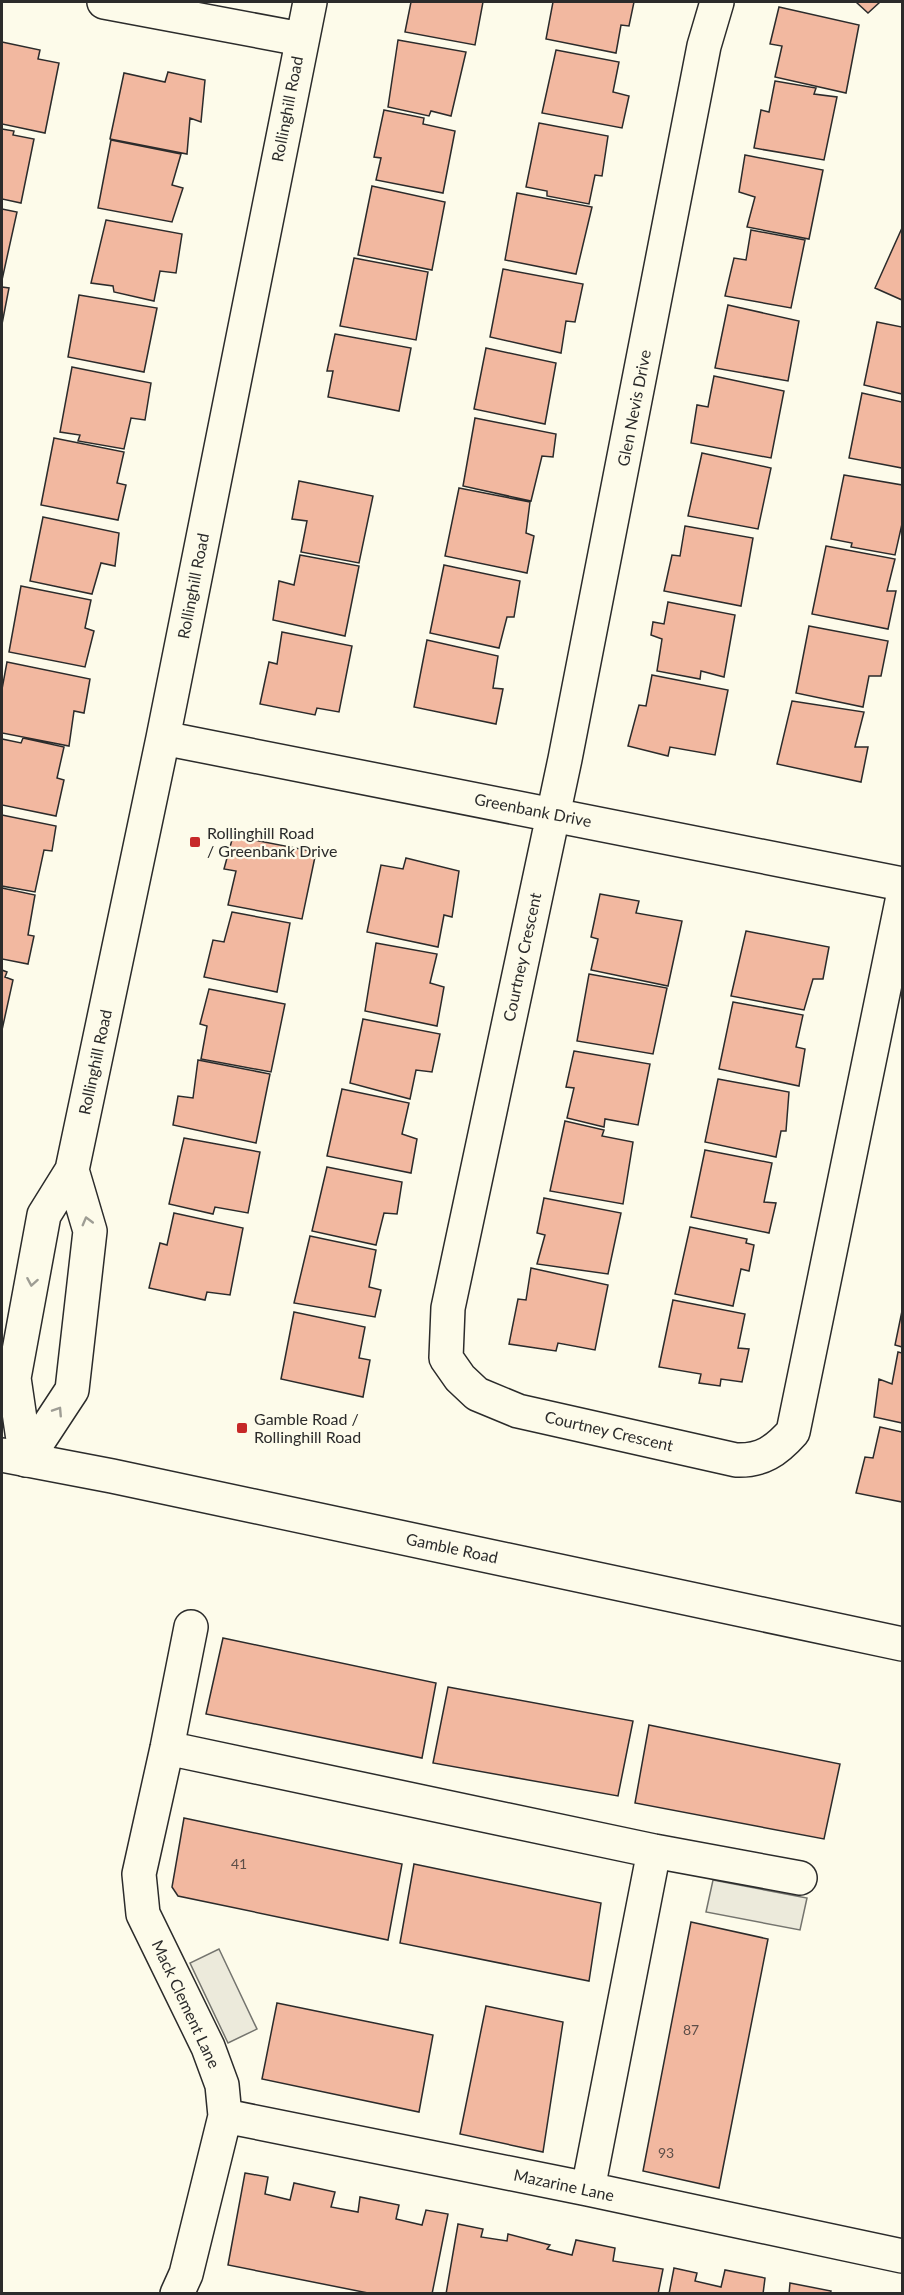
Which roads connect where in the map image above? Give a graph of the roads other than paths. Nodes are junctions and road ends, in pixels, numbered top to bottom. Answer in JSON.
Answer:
{"nodes":[{"id":1,"x":104,"y":2,"type":"edge"},
{"id":2,"x":310,"y":2,"type":"edge"},
{"id":3,"x":717,"y":2,"type":"edge"},
{"id":4,"x":301,"y":39,"type":"junction"},
{"id":5,"x":163,"y":738,"type":"junction"},
{"id":6,"x":554,"y":814,"type":"junction"},
{"id":7,"x":903,"y":884,"type":"edge"},
{"id":8,"x":903,"y":901,"type":"edge"},
{"id":9,"x":72,"y":1170,"type":"junction"},
{"id":10,"x":14,"y":1457,"type":"edge"},
{"id":11,"x":191,"y":1627,"type":"dead end"},
{"id":12,"x":903,"y":1644,"type":"edge"},
{"id":13,"x":167,"y":1748,"type":"junction"},
{"id":14,"x":654,"y":1851,"type":"junction"},
{"id":15,"x":800,"y":1878,"type":"dead end"},
{"id":16,"x":225,"y":2116,"type":"junction"},
{"id":17,"x":588,"y":2189,"type":"junction"},
{"id":18,"x":903,"y":2256,"type":"edge"},
{"id":19,"x":177,"y":2294,"type":"edge"}],
"edges":[{"from":1,"to":4,"type":"street"},
{"from":2,"to":4,"type":"street","name":"Rollinghill Road"},
{"from":3,"to":6,"type":"street","name":"Glen Nevis Drive"},
{"from":4,"to":5,"type":"street","name":"Rollinghill Road"},
{"from":5,"to":6,"type":"street","name":"Greenbank Drive"},
{"from":5,"to":9,"type":"street","name":"Rollinghill Road"},
{"from":6,"to":7,"type":"street","name":"Greenbank Drive"},
{"from":6,"to":8,"type":"street","name":"Courtney Crescent"},
{"from":9,"to":10,"type":"street","name":"Rollinghill Road","one_way":true},
{"from":10,"to":9,"type":"street","name":"Rollinghill Road","one_way":true},
{"from":10,"to":12,"type":"street","name":"Gamble Road"},
{"from":11,"to":13,"type":"street","name":"Mack Clement Lane"},
{"from":13,"to":14,"type":"street"},
{"from":13,"to":16,"type":"street","name":"Mack Clement Lane"},
{"from":14,"to":15,"type":"street"},
{"from":14,"to":17,"type":"street"},
{"from":16,"to":17,"type":"street","name":"Mazarine Lane"},
{"from":16,"to":19,"type":"street","name":"Mack Clement Lane"},
{"from":17,"to":18,"type":"street","name":"Mazarine Lane"}]}
